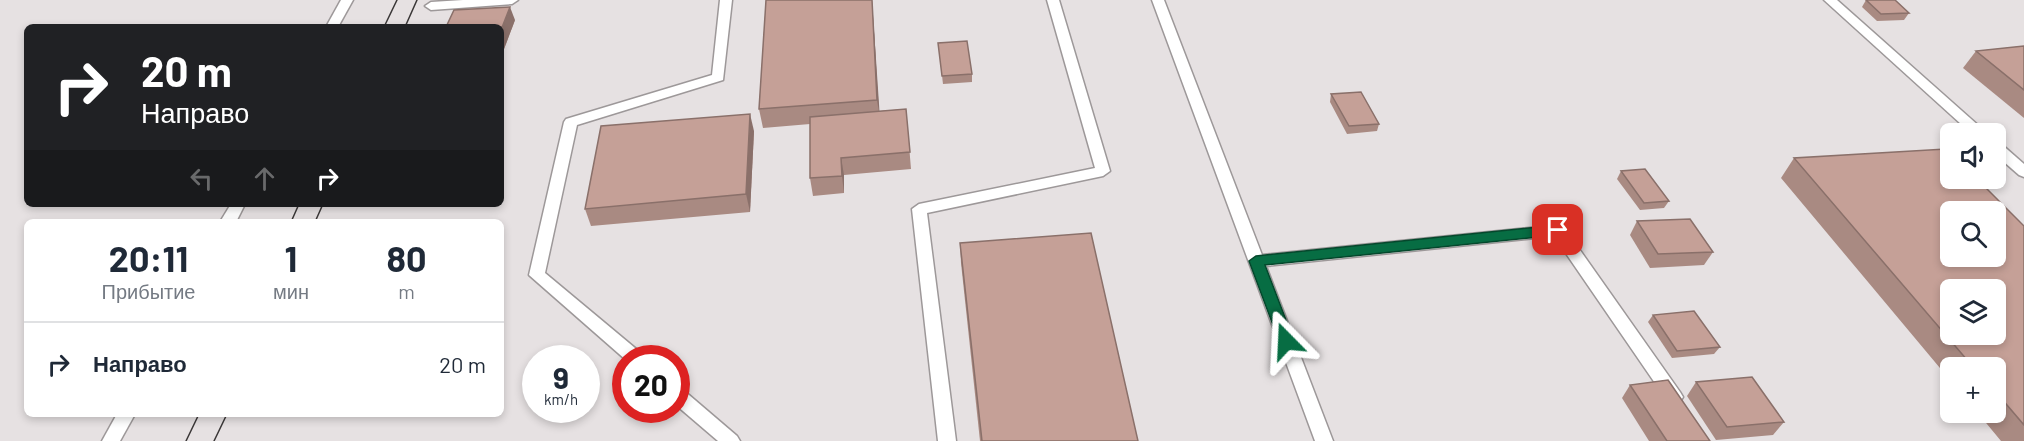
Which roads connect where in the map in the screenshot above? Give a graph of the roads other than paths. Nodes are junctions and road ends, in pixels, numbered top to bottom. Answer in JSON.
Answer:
{"nodes":[{"id":1,"x":347,"y":0,"type":"edge"},
{"id":2,"x":512,"y":0,"type":"edge"},
{"id":3,"x":726,"y":0,"type":"edge"},
{"id":4,"x":1053,"y":0,"type":"edge"},
{"id":5,"x":1158,"y":0,"type":"edge"},
{"id":6,"x":1830,"y":0,"type":"edge"},
{"id":7,"x":431,"y":6,"type":"dead end"},
{"id":8,"x":334,"y":24,"type":"edge"},
{"id":9,"x":1969,"y":123,"type":"edge"},
{"id":10,"x":2006,"y":156,"type":"edge"},
{"id":11,"x":2024,"y":172,"type":"edge"},
{"id":12,"x":1256,"y":261,"type":"junction"},
{"id":13,"x":620,"y":345,"type":"edge"},
{"id":14,"x":690,"y":406,"type":"edge"},
{"id":15,"x":1685,"y":412,"type":"edge"},
{"id":16,"x":124,"y":417,"type":"edge"},
{"id":17,"x":111,"y":441,"type":"edge"},
{"id":18,"x":731,"y":441,"type":"edge"},
{"id":19,"x":947,"y":441,"type":"edge"},
{"id":20,"x":1324,"y":441,"type":"edge"}],
"edges":[{"from":1,"to":8,"type":"lane"},
{"from":2,"to":7,"type":"lane"},
{"from":3,"to":13,"type":"lane"},
{"from":4,"to":19,"type":"lane"},
{"from":5,"to":12,"type":"lane"},
{"from":6,"to":9,"type":"lane"},
{"from":10,"to":11,"type":"lane"},
{"from":12,"to":15,"type":"lane"},
{"from":12,"to":20,"type":"lane"},
{"from":14,"to":18,"type":"lane"},
{"from":16,"to":17,"type":"lane"}]}
